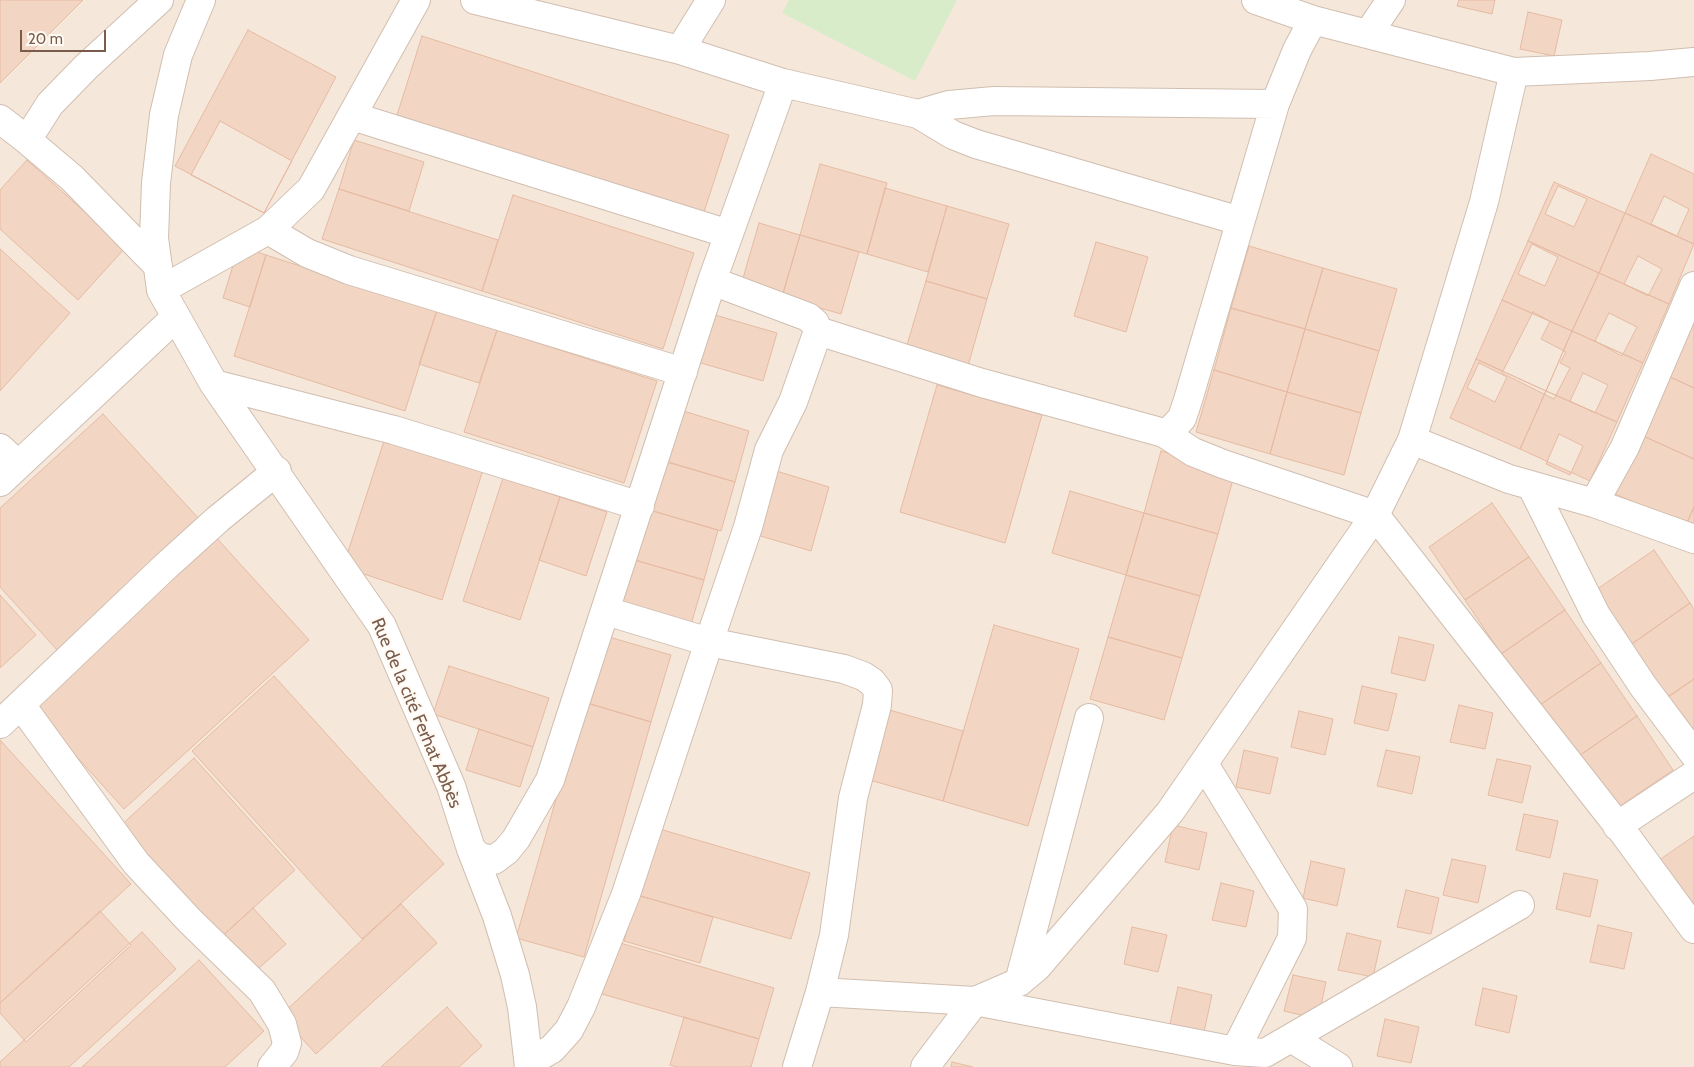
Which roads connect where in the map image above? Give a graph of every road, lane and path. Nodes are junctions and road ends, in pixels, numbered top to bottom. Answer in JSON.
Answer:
{"nodes":[{"id":1,"x":160,"y":0,"type":"edge"},
{"id":2,"x":201,"y":0,"type":"edge"},
{"id":3,"x":416,"y":0,"type":"edge"},
{"id":4,"x":475,"y":0,"type":"edge"},
{"id":5,"x":711,"y":0,"type":"edge"},
{"id":6,"x":1256,"y":0,"type":"edge"},
{"id":7,"x":1391,"y":0,"type":"edge"},
{"id":8,"x":1313,"y":20,"type":"junction"},
{"id":9,"x":1368,"y":34,"type":"junction"},
{"id":10,"x":680,"y":50,"type":"junction"},
{"id":11,"x":1694,"y":62,"type":"edge"},
{"id":12,"x":1514,"y":72,"type":"junction"},
{"id":13,"x":783,"y":83,"type":"junction"},
{"id":14,"x":1275,"y":104,"type":"junction"},
{"id":15,"x":918,"y":114,"type":"junction"},
{"id":16,"x":352,"y":116,"type":"junction"},
{"id":17,"x":1,"y":122,"type":"edge"},
{"id":18,"x":27,"y":140,"type":"junction"},
{"id":19,"x":1240,"y":222,"type":"junction"},
{"id":20,"x":268,"y":230,"type":"junction"},
{"id":21,"x":729,"y":234,"type":"junction"},
{"id":22,"x":159,"y":278,"type":"junction"},
{"id":23,"x":712,"y":280,"type":"junction"},
{"id":24,"x":1694,"y":286,"type":"edge"},
{"id":25,"x":176,"y":317,"type":"junction"},
{"id":26,"x":818,"y":331,"type":"junction"},
{"id":27,"x":683,"y":372,"type":"junction"},
{"id":28,"x":214,"y":384,"type":"junction"},
{"id":29,"x":1164,"y":432,"type":"junction"},
{"id":30,"x":1412,"y":440,"type":"junction"},
{"id":31,"x":6,"y":465,"type":"edge"},
{"id":32,"x":277,"y":471,"type":"junction"},
{"id":33,"x":1531,"y":485,"type":"junction"},
{"id":34,"x":1594,"y":503,"type":"junction"},
{"id":35,"x":640,"y":506,"type":"junction"},
{"id":36,"x":1375,"y":514,"type":"junction"},
{"id":37,"x":1694,"y":539,"type":"edge"},
{"id":38,"x":606,"y":611,"type":"junction"},
{"id":39,"x":709,"y":642,"type":"junction"},
{"id":40,"x":21,"y":705,"type":"junction"},
{"id":41,"x":1089,"y":718,"type":"dead end"},
{"id":42,"x":0,"y":724,"type":"edge"},
{"id":43,"x":1694,"y":754,"type":"edge"},
{"id":44,"x":1204,"y":764,"type":"junction"},
{"id":45,"x":1694,"y":775,"type":"edge"},
{"id":46,"x":1617,"y":826,"type":"junction"},
{"id":47,"x":471,"y":849,"type":"junction"},
{"id":48,"x":1520,"y":905,"type":"dead end"},
{"id":49,"x":1694,"y":929,"type":"edge"},
{"id":50,"x":1019,"y":982,"type":"junction"},
{"id":51,"x":820,"y":992,"type":"junction"},
{"id":52,"x":976,"y":1001,"type":"junction"},
{"id":53,"x":1292,"y":1038,"type":"junction"},
{"id":54,"x":1235,"y":1051,"type":"junction"},
{"id":55,"x":529,"y":1065,"type":"edge"},
{"id":56,"x":272,"y":1067,"type":"edge"},
{"id":57,"x":797,"y":1067,"type":"edge"},
{"id":58,"x":925,"y":1067,"type":"edge"},
{"id":59,"x":1338,"y":1067,"type":"edge"}],
"edges":[{"from":1,"to":18,"type":"street"},
{"from":2,"to":22,"type":"street"},
{"from":3,"to":16,"type":"street"},
{"from":4,"to":10,"type":"street"},
{"from":5,"to":10,"type":"street"},
{"from":6,"to":8,"type":"street"},
{"from":7,"to":9,"type":"street"},
{"from":8,"to":9,"type":"street"},
{"from":8,"to":14,"type":"street"},
{"from":9,"to":12,"type":"street"},
{"from":10,"to":13,"type":"street"},
{"from":11,"to":12,"type":"street"},
{"from":12,"to":30,"type":"street"},
{"from":13,"to":15,"type":"street"},
{"from":13,"to":21,"type":"street"},
{"from":14,"to":15,"type":"street"},
{"from":14,"to":19,"type":"street"},
{"from":15,"to":19,"type":"street"},
{"from":16,"to":20,"type":"street"},
{"from":16,"to":21,"type":"street"},
{"from":17,"to":18,"type":"street"},
{"from":18,"to":22,"type":"street"},
{"from":19,"to":29,"type":"street"},
{"from":20,"to":22,"type":"street"},
{"from":20,"to":27,"type":"street"},
{"from":21,"to":23,"type":"street"},
{"from":22,"to":25,"type":"street","name":"Rue de la cité Ferhat Abbès"},
{"from":23,"to":26,"type":"street"},
{"from":23,"to":27,"type":"street"},
{"from":24,"to":34,"type":"street"},
{"from":25,"to":28,"type":"street","name":"Rue de la cité Ferhat Abbès"},
{"from":25,"to":31,"type":"street"},
{"from":26,"to":29,"type":"street"},
{"from":26,"to":39,"type":"street"},
{"from":27,"to":35,"type":"street"},
{"from":28,"to":32,"type":"street","name":"Rue de la cité Ferhat Abbès"},
{"from":28,"to":35,"type":"street"},
{"from":29,"to":36,"type":"street"},
{"from":30,"to":33,"type":"street"},
{"from":30,"to":36,"type":"street"},
{"from":32,"to":40,"type":"street"},
{"from":32,"to":47,"type":"street","name":"Rue de la cité Ferhat Abbès"},
{"from":33,"to":34,"type":"street"},
{"from":33,"to":43,"type":"street"},
{"from":34,"to":37,"type":"street"},
{"from":35,"to":38,"type":"street"},
{"from":36,"to":44,"type":"street"},
{"from":36,"to":46,"type":"street"},
{"from":38,"to":39,"type":"street"},
{"from":38,"to":47,"type":"street"},
{"from":39,"to":51,"type":"street"},
{"from":39,"to":55,"type":"street"},
{"from":40,"to":42,"type":"street"},
{"from":40,"to":56,"type":"street"},
{"from":41,"to":50,"type":"street"},
{"from":44,"to":50,"type":"street"},
{"from":44,"to":54,"type":"street"},
{"from":45,"to":46,"type":"street"},
{"from":46,"to":49,"type":"street"},
{"from":47,"to":55,"type":"street","name":"Rue de la cité Ferhat Abbès"},
{"from":48,"to":53,"type":"street"},
{"from":50,"to":52,"type":"street"},
{"from":51,"to":52,"type":"street"},
{"from":51,"to":57,"type":"street"},
{"from":52,"to":54,"type":"street"},
{"from":52,"to":58,"type":"street"},
{"from":53,"to":54,"type":"street"},
{"from":53,"to":59,"type":"street"}]}
